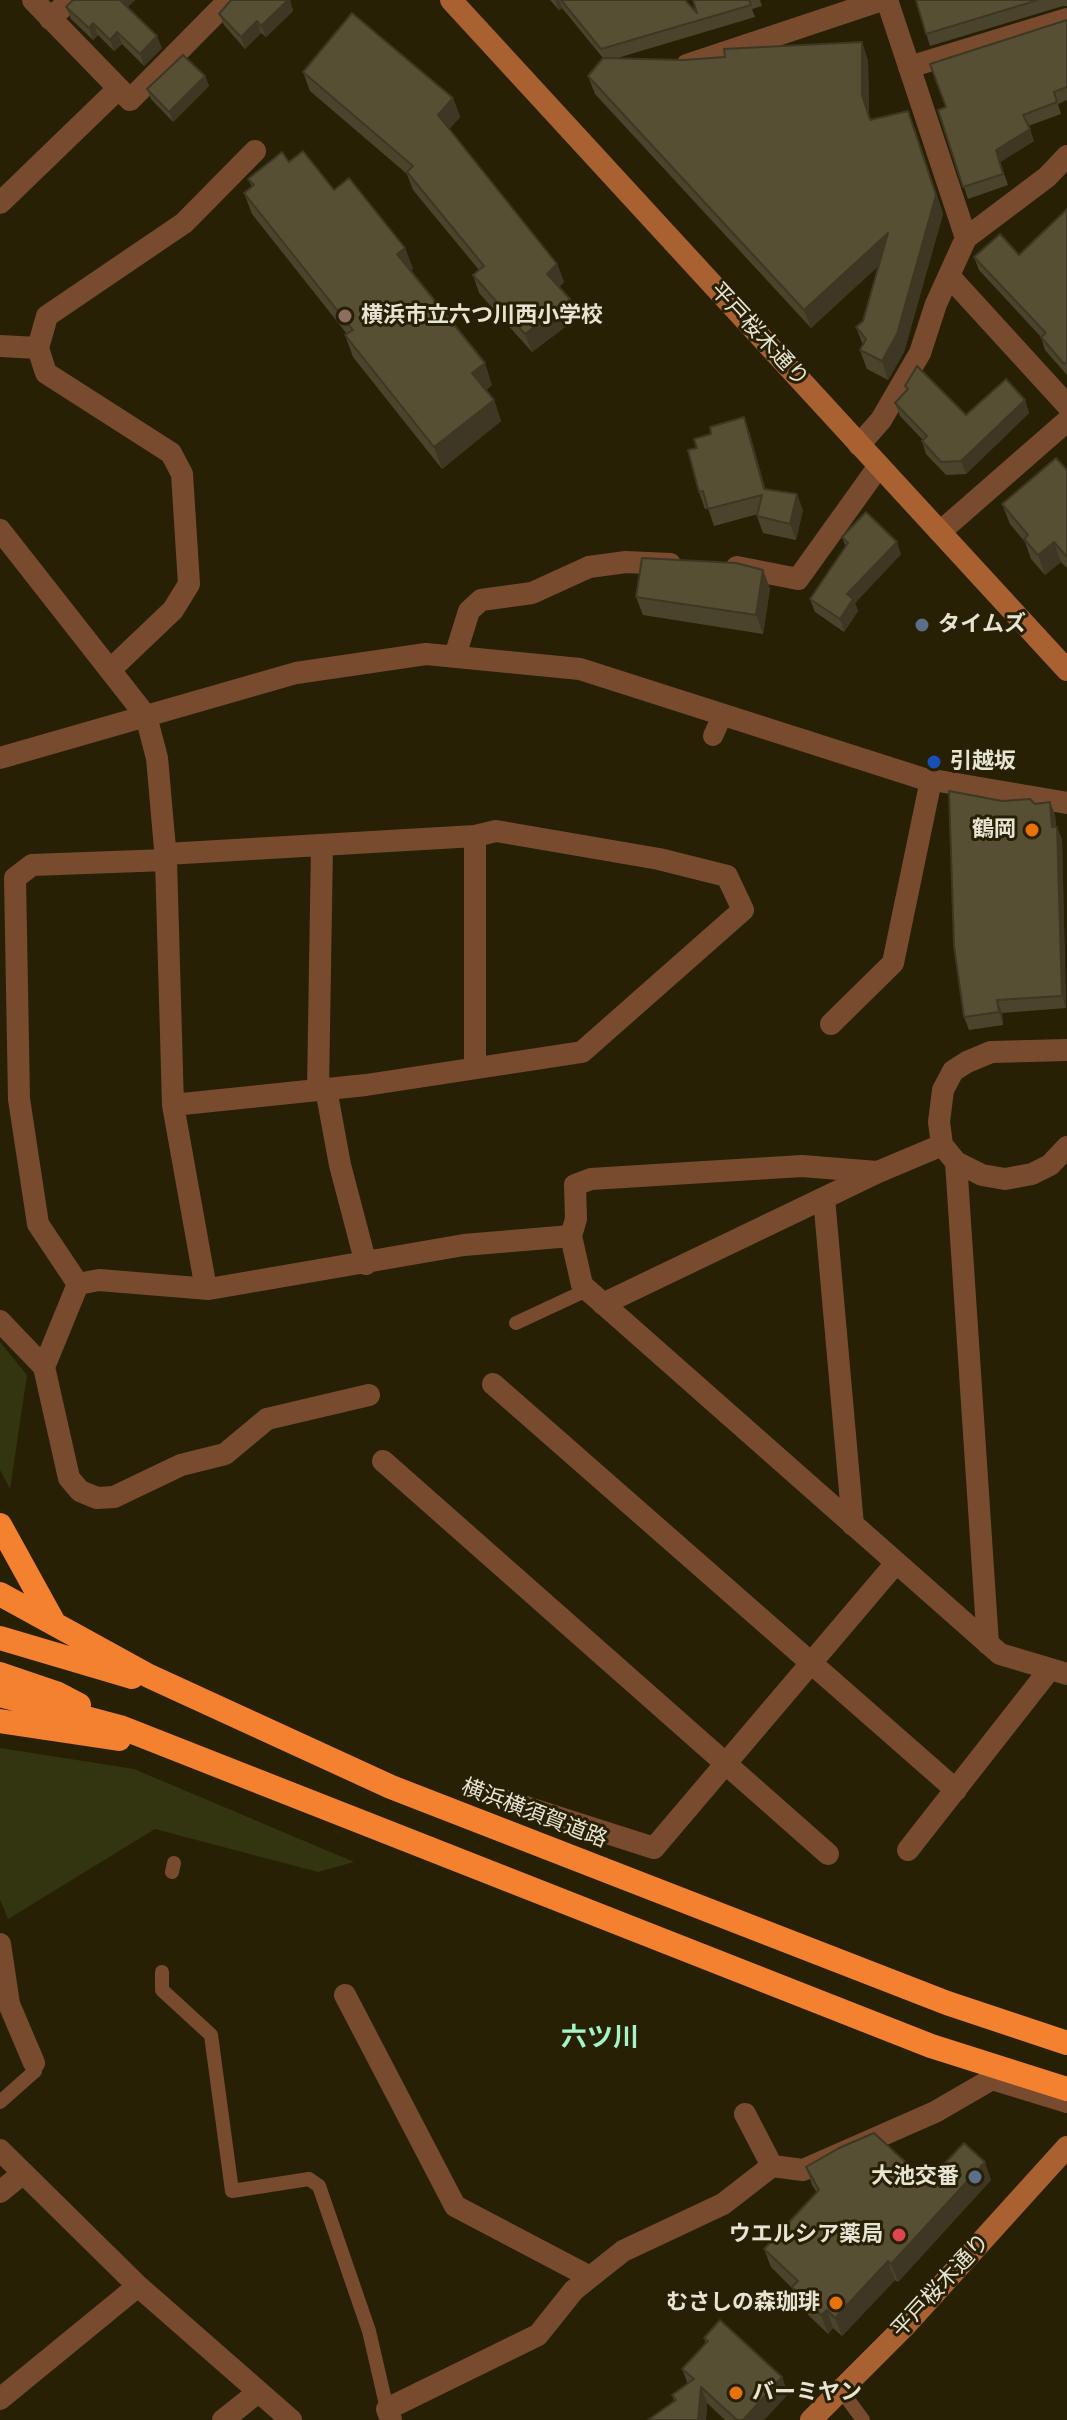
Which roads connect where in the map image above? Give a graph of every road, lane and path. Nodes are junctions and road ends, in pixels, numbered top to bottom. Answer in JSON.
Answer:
{"nodes":[{"id":1,"x":33,"y":0,"type":"edge"},
{"id":2,"x":70,"y":0,"type":"edge"},
{"id":3,"x":229,"y":0,"type":"edge"},
{"id":4,"x":451,"y":0,"type":"edge"},
{"id":5,"x":884,"y":0,"type":"edge"},
{"id":6,"x":50,"y":19,"type":"junction"},
{"id":7,"x":1067,"y":19,"type":"edge"},
{"id":8,"x":687,"y":65,"type":"edge"},
{"id":9,"x":909,"y":67,"type":"junction"},
{"id":10,"x":118,"y":89,"type":"junction"},
{"id":11,"x":255,"y":151,"type":"dead end"},
{"id":12,"x":1067,"y":156,"type":"edge"},
{"id":13,"x":0,"y":202,"type":"edge"},
{"id":14,"x":966,"y":238,"type":"junction"},
{"id":15,"x":949,"y":276,"type":"junction"},
{"id":16,"x":0,"y":346,"type":"edge"},
{"id":17,"x":38,"y":348,"type":"junction"},
{"id":18,"x":1067,"y":405,"type":"edge"},
{"id":19,"x":1067,"y":421,"type":"edge"},
{"id":20,"x":859,"y":445,"type":"junction"},
{"id":21,"x":879,"y":466,"type":"junction"},
{"id":22,"x":0,"y":530,"type":"edge"},
{"id":23,"x":940,"y":532,"type":"junction"},
{"id":24,"x":689,"y":565,"type":"edge"},
{"id":25,"x":720,"y":566,"type":"edge"},
{"id":26,"x":455,"y":656,"type":"junction"},
{"id":27,"x":110,"y":670,"type":"junction"},
{"id":28,"x":1067,"y":670,"type":"edge"},
{"id":29,"x":723,"y":714,"type":"junction"},
{"id":30,"x":146,"y":716,"type":"junction"},
{"id":31,"x":713,"y":736,"type":"dead end"},
{"id":32,"x":0,"y":758,"type":"edge"},
{"id":33,"x":931,"y":780,"type":"junction"},
{"id":34,"x":1067,"y":803,"type":"edge"},
{"id":35,"x":475,"y":836,"type":"junction"},
{"id":36,"x":322,"y":845,"type":"junction"},
{"id":37,"x":166,"y":857,"type":"junction"},
{"id":38,"x":831,"y":1024,"type":"dead end"},
{"id":39,"x":1067,"y":1050,"type":"edge"},
{"id":40,"x":475,"y":1067,"type":"junction"},
{"id":41,"x":322,"y":1090,"type":"junction"},
{"id":42,"x":173,"y":1105,"type":"junction"},
{"id":43,"x":1067,"y":1147,"type":"edge"},
{"id":44,"x":949,"y":1154,"type":"junction"},
{"id":45,"x":878,"y":1172,"type":"junction"},
{"id":46,"x":824,"y":1198,"type":"junction"},
{"id":47,"x":571,"y":1236,"type":"junction"},
{"id":48,"x":366,"y":1264,"type":"junction"},
{"id":49,"x":78,"y":1284,"type":"junction"},
{"id":50,"x":206,"y":1289,"type":"junction"},
{"id":51,"x":595,"y":1297,"type":"junction"},
{"id":52,"x":0,"y":1321,"type":"edge"},
{"id":53,"x":516,"y":1323,"type":"dead end"},
{"id":54,"x":44,"y":1367,"type":"junction"},
{"id":55,"x":493,"y":1384,"type":"dead end"},
{"id":56,"x":369,"y":1395,"type":"dead end"},
{"id":57,"x":383,"y":1461,"type":"dead end"},
{"id":58,"x":853,"y":1525,"type":"junction"},
{"id":59,"x":2,"y":1538,"type":"edge"},
{"id":60,"x":896,"y":1563,"type":"junction"},
{"id":61,"x":3,"y":1603,"type":"edge"},
{"id":62,"x":53,"y":1622,"type":"junction"},
{"id":63,"x":0,"y":1638,"type":"edge"},
{"id":64,"x":988,"y":1644,"type":"junction"},
{"id":65,"x":63,"y":1657,"type":"junction"},
{"id":66,"x":811,"y":1663,"type":"junction"},
{"id":67,"x":1058,"y":1672,"type":"edge"},
{"id":68,"x":0,"y":1674,"type":"edge"},
{"id":69,"x":0,"y":1695,"type":"edge"},
{"id":70,"x":191,"y":1695,"type":"junction"},
{"id":71,"x":0,"y":1708,"type":"edge"},
{"id":72,"x":0,"y":1721,"type":"edge"},
{"id":73,"x":127,"y":1734,"type":"junction"},
{"id":74,"x":726,"y":1763,"type":"junction"},
{"id":75,"x":956,"y":1790,"type":"junction"},
{"id":76,"x":507,"y":1801,"type":"dead end"},
{"id":77,"x":908,"y":1850,"type":"dead end"},
{"id":78,"x":828,"y":1854,"type":"dead end"},
{"id":79,"x":0,"y":1944,"type":"edge"},
{"id":80,"x":162,"y":1972,"type":"dead end"},
{"id":81,"x":345,"y":1995,"type":"dead end"},
{"id":82,"x":1067,"y":2043,"type":"edge"},
{"id":83,"x":34,"y":2063,"type":"joint"},
{"id":84,"x":1067,"y":2089,"type":"edge"},
{"id":85,"x":0,"y":2102,"type":"edge"},
{"id":86,"x":1067,"y":2102,"type":"edge"},
{"id":87,"x":745,"y":2114,"type":"dead end"},
{"id":88,"x":1067,"y":2147,"type":"edge"},
{"id":89,"x":0,"y":2150,"type":"edge"},
{"id":90,"x":772,"y":2166,"type":"junction"},
{"id":91,"x":21,"y":2175,"type":"junction"},
{"id":92,"x":0,"y":2192,"type":"edge"},
{"id":93,"x":590,"y":2277,"type":"junction"},
{"id":94,"x":138,"y":2286,"type":"junction"},
{"id":95,"x":841,"y":2390,"type":"junction"},
{"id":96,"x":257,"y":2393,"type":"junction"},
{"id":97,"x":0,"y":2399,"type":"edge"},
{"id":98,"x":389,"y":2414,"type":"edge"},
{"id":99,"x":223,"y":2420,"type":"edge"},
{"id":100,"x":291,"y":2420,"type":"edge"},
{"id":101,"x":811,"y":2420,"type":"edge"},
{"id":102,"x":863,"y":2420,"type":"edge"}],
"edges":[{"from":1,"to":6,"type":"street"},
{"from":2,"to":6,"type":"street"},
{"from":3,"to":10,"type":"street"},
{"from":4,"to":20,"type":"main road","name":"平戸桜木通り"},
{"from":5,"to":8,"type":"street"},
{"from":5,"to":9,"type":"street"},
{"from":6,"to":10,"type":"street"},
{"from":7,"to":9,"type":"street"},
{"from":9,"to":14,"type":"street"},
{"from":10,"to":13,"type":"street"},
{"from":11,"to":17,"type":"street"},
{"from":12,"to":14,"type":"street"},
{"from":14,"to":15,"type":"street"},
{"from":15,"to":18,"type":"street"},
{"from":15,"to":20,"type":"street"},
{"from":16,"to":17,"type":"street"},
{"from":17,"to":27,"type":"street"},
{"from":19,"to":23,"type":"street"},
{"from":20,"to":21,"type":"main road","name":"平戸桜木通り"},
{"from":21,"to":23,"type":"main road","name":"平戸桜木通り"},
{"from":21,"to":25,"type":"street"},
{"from":22,"to":27,"type":"street"},
{"from":23,"to":28,"type":"main road","name":"平戸桜木通り"},
{"from":24,"to":26,"type":"street"},
{"from":26,"to":29,"type":"street"},
{"from":26,"to":30,"type":"street"},
{"from":27,"to":30,"type":"street"},
{"from":29,"to":31,"type":"street"},
{"from":29,"to":33,"type":"street"},
{"from":30,"to":32,"type":"street"},
{"from":30,"to":37,"type":"street"},
{"from":33,"to":34,"type":"street"},
{"from":33,"to":38,"type":"street"},
{"from":35,"to":36,"type":"street"},
{"from":35,"to":40,"type":"street"},
{"from":35,"to":40,"type":"street"},
{"from":36,"to":37,"type":"street"},
{"from":36,"to":41,"type":"street"},
{"from":37,"to":42,"type":"street"},
{"from":37,"to":49,"type":"street"},
{"from":39,"to":44,"type":"street"},
{"from":40,"to":41,"type":"street"},
{"from":41,"to":42,"type":"street"},
{"from":41,"to":48,"type":"street"},
{"from":42,"to":50,"type":"street"},
{"from":43,"to":44,"type":"street"},
{"from":44,"to":45,"type":"street"},
{"from":44,"to":64,"type":"street"},
{"from":45,"to":46,"type":"street"},
{"from":45,"to":47,"type":"street"},
{"from":46,"to":51,"type":"street"},
{"from":46,"to":58,"type":"street"},
{"from":47,"to":48,"type":"street"},
{"from":47,"to":51,"type":"street"},
{"from":48,"to":50,"type":"street"},
{"from":49,"to":50,"type":"street"},
{"from":49,"to":54,"type":"street"},
{"from":51,"to":53,"type":"lane"},
{"from":51,"to":58,"type":"street"},
{"from":52,"to":54,"type":"street"},
{"from":54,"to":56,"type":"street"},
{"from":55,"to":66,"type":"street"},
{"from":57,"to":74,"type":"street"},
{"from":58,"to":60,"type":"street"},
{"from":59,"to":62,"type":"highway"},
{"from":60,"to":64,"type":"street"},
{"from":60,"to":66,"type":"street"},
{"from":61,"to":62,"type":"highway","name":"横浜横須賀道路"},
{"from":61,"to":65,"type":"highway"},
{"from":62,"to":70,"type":"highway","name":"横浜横須賀道路"},
{"from":63,"to":65,"type":"highway"},
{"from":64,"to":67,"type":"street"},
{"from":65,"to":70,"type":"highway"},
{"from":66,"to":74,"type":"street"},
{"from":66,"to":75,"type":"street"},
{"from":67,"to":75,"type":"street"},
{"from":68,"to":73,"type":"highway"},
{"from":69,"to":73,"type":"highway"},
{"from":70,"to":82,"type":"highway","name":"横浜横須賀道路"},
{"from":71,"to":73,"type":"highway"},
{"from":72,"to":73,"type":"highway"},
{"from":73,"to":84,"type":"highway"},
{"from":74,"to":76,"type":"street"},
{"from":74,"to":78,"type":"street"},
{"from":75,"to":77,"type":"street"},
{"from":79,"to":83,"type":"street"},
{"from":80,"to":98,"type":"lane"},
{"from":81,"to":93,"type":"street"},
{"from":83,"to":85,"type":"lane"},
{"from":86,"to":90,"type":"street"},
{"from":87,"to":90,"type":"street"},
{"from":88,"to":95,"type":"main road","name":"平戸桜木通り"},
{"from":89,"to":91,"type":"street"},
{"from":90,"to":93,"type":"street"},
{"from":91,"to":92,"type":"street"},
{"from":91,"to":94,"type":"street"},
{"from":93,"to":98,"type":"street"},
{"from":94,"to":96,"type":"street"},
{"from":94,"to":97,"type":"street"},
{"from":95,"to":101,"type":"main road","name":"平戸桜木通り"},
{"from":95,"to":102,"type":"lane"},
{"from":96,"to":99,"type":"street"},
{"from":96,"to":100,"type":"street"}]}
